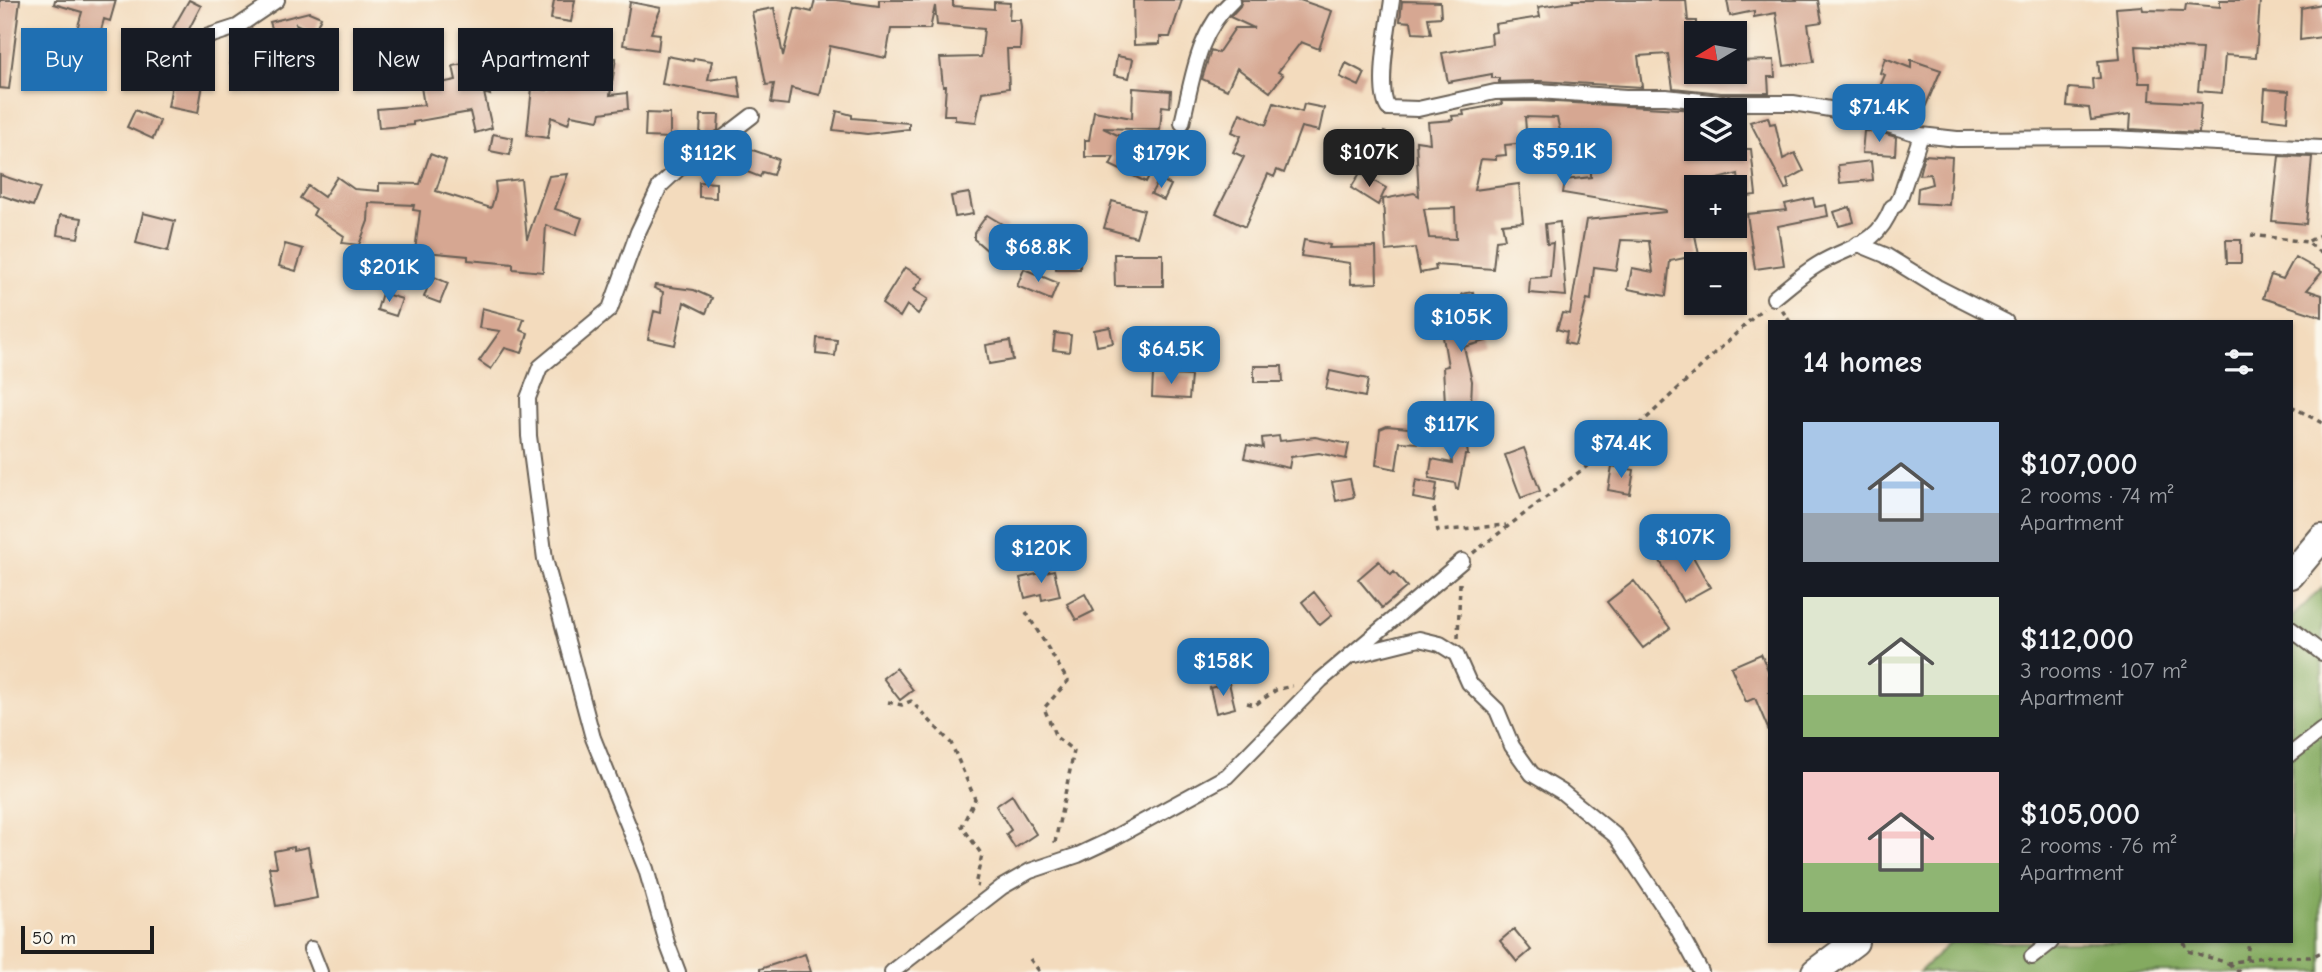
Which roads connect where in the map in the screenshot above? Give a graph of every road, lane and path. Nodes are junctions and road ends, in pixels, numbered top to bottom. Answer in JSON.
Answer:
{"nodes":[{"id":1,"x":277,"y":0,"type":"edge"},
{"id":2,"x":1233,"y":0,"type":"edge"},
{"id":3,"x":1392,"y":0,"type":"edge"},
{"id":4,"x":215,"y":34,"type":"edge"},
{"id":5,"x":752,"y":116,"type":"dead end"},
{"id":6,"x":1182,"y":123,"type":"dead end"},
{"id":7,"x":1921,"y":135,"type":"junction"},
{"id":8,"x":2322,"y":148,"type":"edge"},
{"id":9,"x":2322,"y":234,"type":"edge"},
{"id":10,"x":2251,"y":235,"type":"dead end"},
{"id":11,"x":2307,"y":242,"type":"junction"},
{"id":12,"x":1858,"y":244,"type":"junction"},
{"id":13,"x":2322,"y":254,"type":"edge"},
{"id":14,"x":1774,"y":298,"type":"joint"},
{"id":15,"x":2002,"y":320,"type":"edge"},
{"id":16,"x":2293,"y":407,"type":"edge"},
{"id":17,"x":2322,"y":423,"type":"edge"},
{"id":18,"x":1434,"y":508,"type":"dead end"},
{"id":19,"x":1508,"y":525,"type":"junction"},
{"id":20,"x":2322,"y":538,"type":"edge"},
{"id":21,"x":1462,"y":561,"type":"junction"},
{"id":22,"x":2293,"y":573,"type":"edge"},
{"id":23,"x":1026,"y":612,"type":"dead end"},
{"id":24,"x":2293,"y":631,"type":"edge"},
{"id":25,"x":2322,"y":653,"type":"edge"},
{"id":26,"x":1456,"y":654,"type":"junction"},
{"id":27,"x":1352,"y":655,"type":"junction"},
{"id":28,"x":1321,"y":680,"type":"junction"},
{"id":29,"x":888,"y":702,"type":"dead end"},
{"id":30,"x":1247,"y":703,"type":"dead end"},
{"id":31,"x":2322,"y":730,"type":"edge"},
{"id":32,"x":2293,"y":752,"type":"edge"},
{"id":33,"x":1051,"y":862,"type":"junction"},
{"id":34,"x":1002,"y":887,"type":"junction"},
{"id":35,"x":1853,"y":943,"type":"edge"},
{"id":36,"x":2050,"y":943,"type":"edge"},
{"id":37,"x":2184,"y":943,"type":"edge"},
{"id":38,"x":2249,"y":943,"type":"edge"},
{"id":39,"x":311,"y":949,"type":"dead end"},
{"id":40,"x":2322,"y":952,"type":"edge"},
{"id":41,"x":2032,"y":957,"type":"dead end"},
{"id":42,"x":1030,"y":959,"type":"dead end"},
{"id":43,"x":2246,"y":960,"type":"junction"},
{"id":44,"x":2228,"y":963,"type":"junction"},
{"id":45,"x":320,"y":972,"type":"edge"},
{"id":46,"x":678,"y":972,"type":"edge"},
{"id":47,"x":892,"y":972,"type":"edge"},
{"id":48,"x":1040,"y":972,"type":"edge"},
{"id":49,"x":1701,"y":972,"type":"edge"},
{"id":50,"x":1815,"y":972,"type":"edge"},
{"id":51,"x":2239,"y":972,"type":"edge"}],
"edges":[{"from":1,"to":4,"type":"street"},
{"from":2,"to":6,"type":"street"},
{"from":3,"to":7,"type":"street"},
{"from":5,"to":46,"type":"street"},
{"from":7,"to":8,"type":"street"},
{"from":7,"to":12,"type":"street"},
{"from":9,"to":11,"type":"path"},
{"from":10,"to":11,"type":"path"},
{"from":11,"to":13,"type":"path"},
{"from":12,"to":14,"type":"street"},
{"from":12,"to":15,"type":"street"},
{"from":14,"to":19,"type":"path"},
{"from":16,"to":17,"type":"path"},
{"from":18,"to":19,"type":"path"},
{"from":19,"to":21,"type":"path"},
{"from":20,"to":22,"type":"highway"},
{"from":21,"to":26,"type":"path"},
{"from":21,"to":27,"type":"street"},
{"from":23,"to":33,"type":"path"},
{"from":24,"to":25,"type":"street"},
{"from":26,"to":27,"type":"street"},
{"from":26,"to":49,"type":"street"},
{"from":27,"to":28,"type":"street"},
{"from":28,"to":30,"type":"path"},
{"from":28,"to":33,"type":"street"},
{"from":29,"to":34,"type":"path"},
{"from":31,"to":32,"type":"street"},
{"from":33,"to":34,"type":"street"},
{"from":34,"to":47,"type":"street"},
{"from":35,"to":50,"type":"highway"},
{"from":36,"to":41,"type":"street"},
{"from":37,"to":44,"type":"path"},
{"from":38,"to":43,"type":"path"},
{"from":39,"to":45,"type":"street"},
{"from":40,"to":43,"type":"path"},
{"from":42,"to":48,"type":"path"},
{"from":43,"to":44,"type":"path"},
{"from":44,"to":51,"type":"path"}]}
